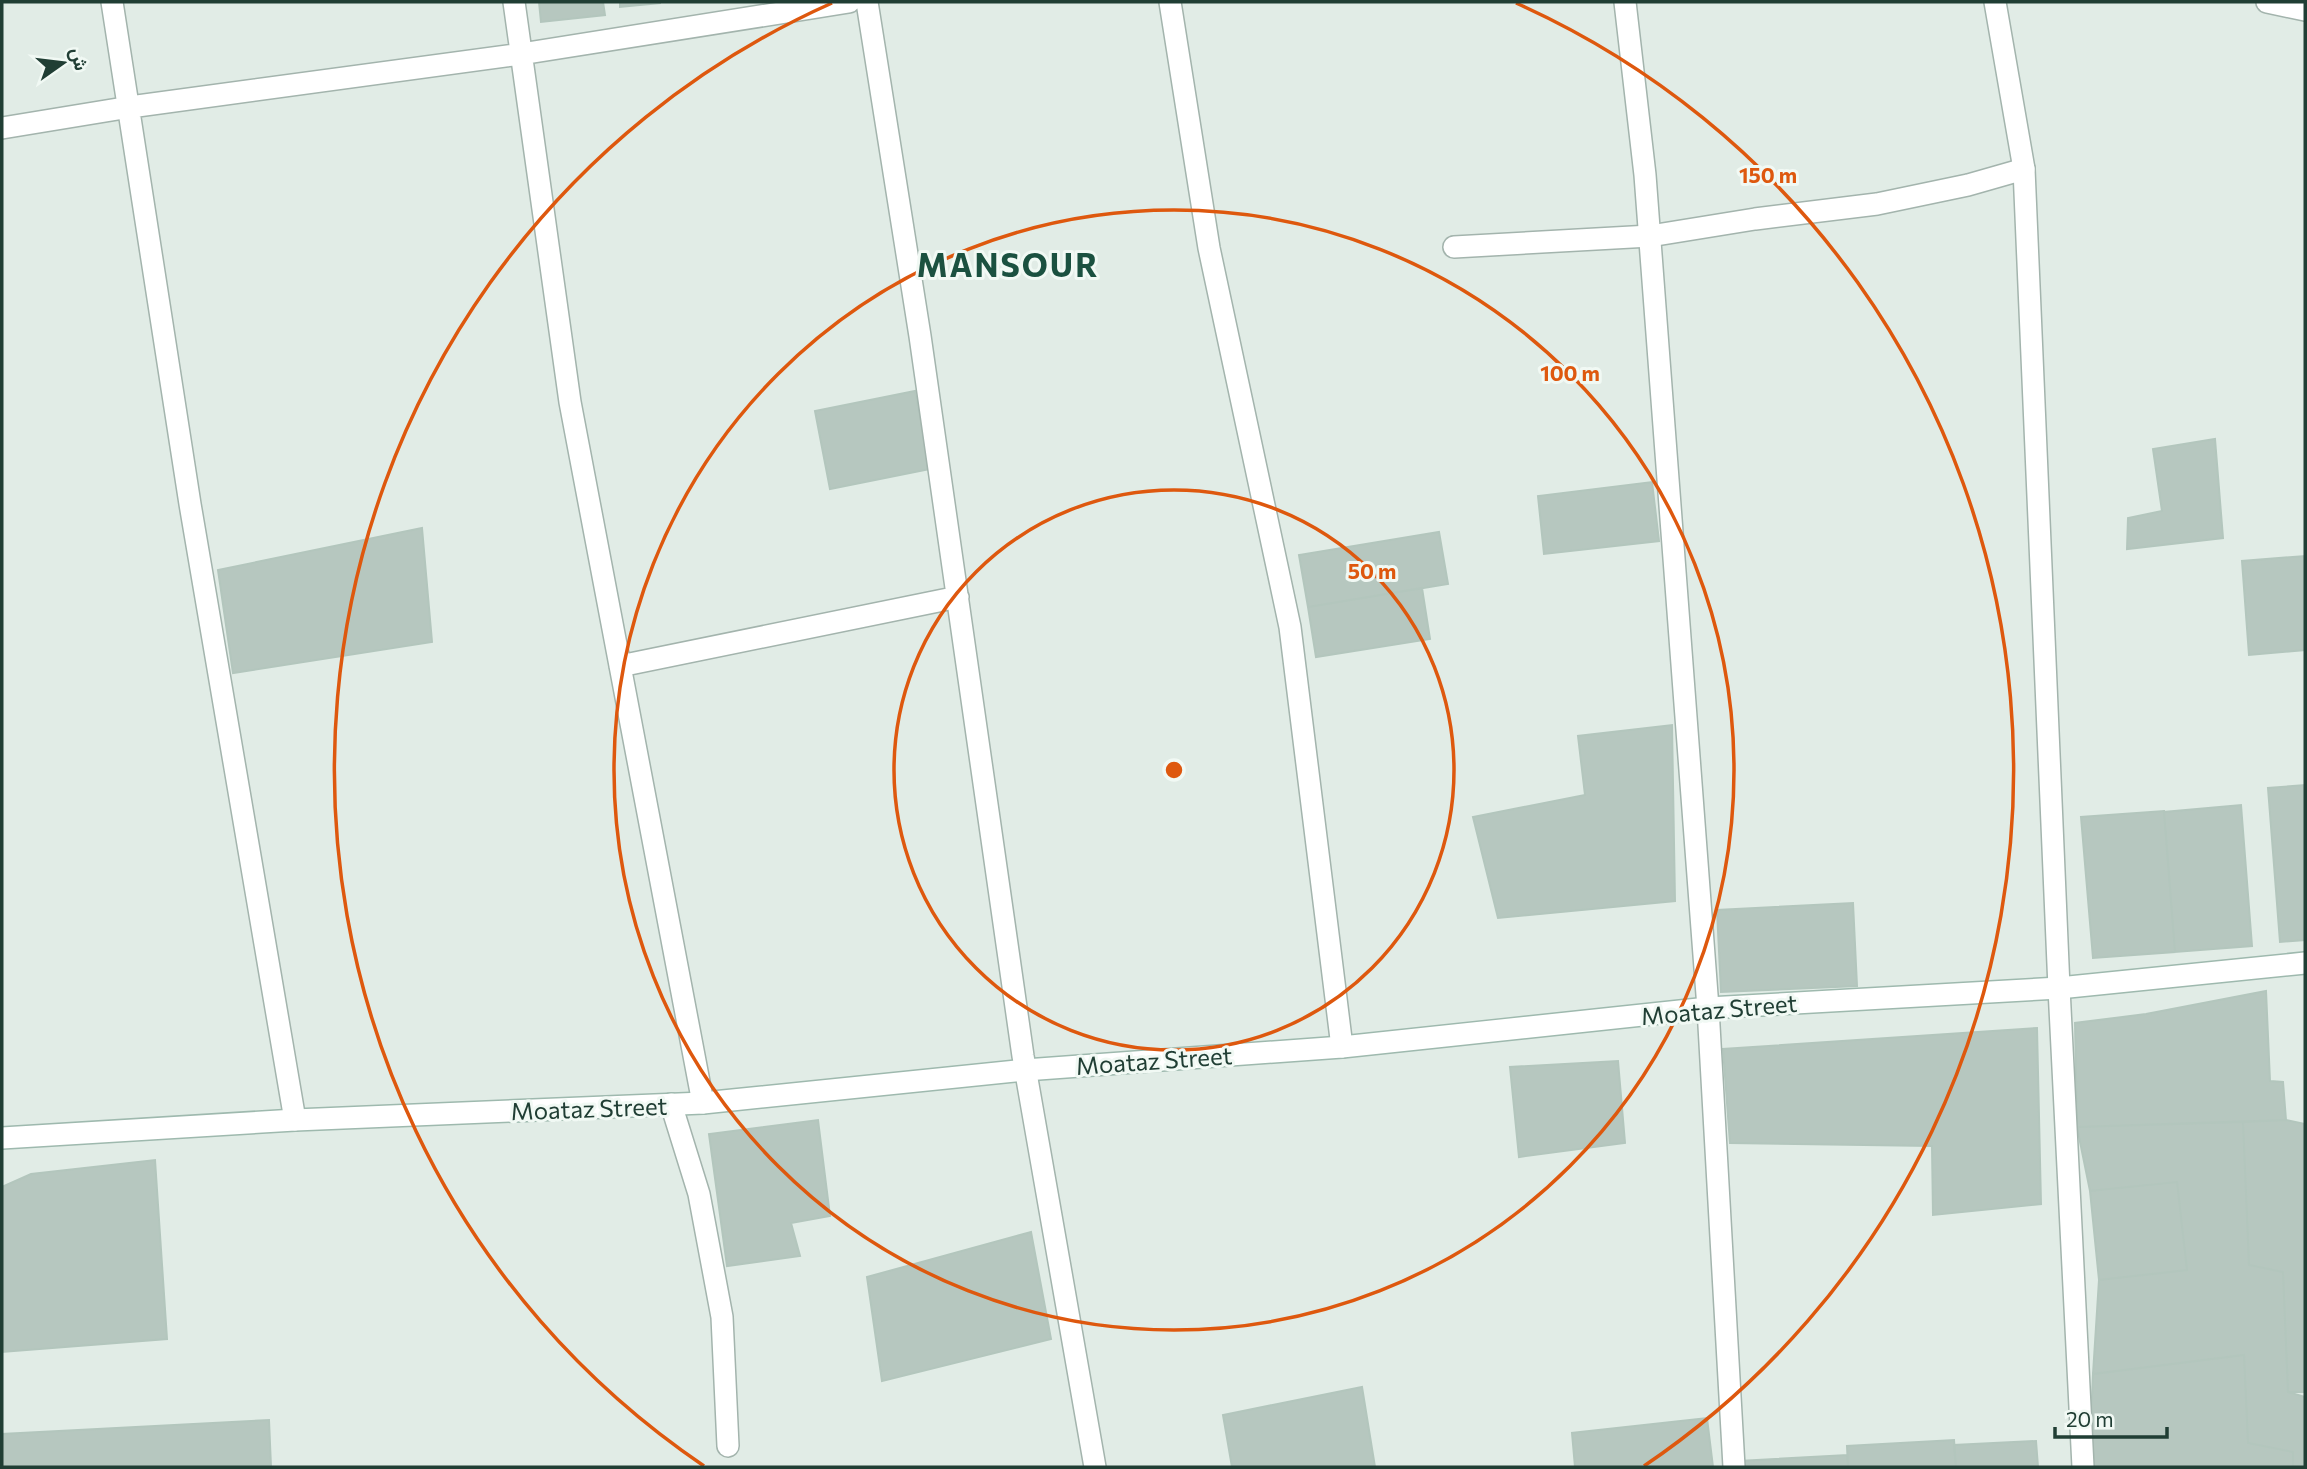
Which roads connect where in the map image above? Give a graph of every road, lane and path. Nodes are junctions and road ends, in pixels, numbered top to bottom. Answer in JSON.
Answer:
{"nodes":[{"id":1,"x":112,"y":2,"type":"edge"},
{"id":2,"x":514,"y":2,"type":"edge"},
{"id":3,"x":849,"y":2,"type":"edge"},
{"id":4,"x":867,"y":2,"type":"edge"},
{"id":5,"x":1170,"y":2,"type":"edge"},
{"id":6,"x":1625,"y":2,"type":"edge"},
{"id":7,"x":1994,"y":2,"type":"edge"},
{"id":8,"x":2267,"y":2,"type":"edge"},
{"id":9,"x":2305,"y":10,"type":"edge"},
{"id":10,"x":521,"y":54,"type":"junction"},
{"id":11,"x":130,"y":107,"type":"junction"},
{"id":12,"x":2,"y":128,"type":"edge"},
{"id":13,"x":2024,"y":169,"type":"junction"},
{"id":14,"x":1650,"y":236,"type":"junction"},
{"id":15,"x":1454,"y":247,"type":"dead end"},
{"id":16,"x":958,"y":597,"type":"junction"},
{"id":17,"x":620,"y":666,"type":"junction"},
{"id":18,"x":2305,"y":963,"type":"edge"},
{"id":19,"x":2059,"y":988,"type":"junction"},
{"id":20,"x":1708,"y":1008,"type":"junction"},
{"id":21,"x":1342,"y":1047,"type":"junction"},
{"id":22,"x":1025,"y":1070,"type":"junction"},
{"id":23,"x":703,"y":1102,"type":"junction"},
{"id":24,"x":671,"y":1104,"type":"junction"},
{"id":25,"x":295,"y":1120,"type":"junction"},
{"id":26,"x":2,"y":1138,"type":"edge"},
{"id":27,"x":727,"y":1446,"type":"dead end"},
{"id":28,"x":1095,"y":1467,"type":"edge"},
{"id":29,"x":1734,"y":1467,"type":"edge"},
{"id":30,"x":2083,"y":1467,"type":"edge"}],
"edges":[{"from":1,"to":11,"type":"street"},
{"from":2,"to":10,"type":"street"},
{"from":3,"to":10,"type":"street"},
{"from":4,"to":16,"type":"street"},
{"from":5,"to":21,"type":"street"},
{"from":6,"to":14,"type":"street"},
{"from":7,"to":13,"type":"street"},
{"from":8,"to":9,"type":"street"},
{"from":10,"to":11,"type":"street"},
{"from":10,"to":17,"type":"street"},
{"from":11,"to":12,"type":"street"},
{"from":11,"to":25,"type":"street"},
{"from":13,"to":14,"type":"street"},
{"from":13,"to":19,"type":"street"},
{"from":14,"to":15,"type":"street"},
{"from":14,"to":20,"type":"street"},
{"from":16,"to":17,"type":"street"},
{"from":16,"to":22,"type":"street"},
{"from":17,"to":23,"type":"street"},
{"from":18,"to":19,"type":"street","name":"Moataz Street"},
{"from":19,"to":20,"type":"street","name":"Moataz Street"},
{"from":19,"to":30,"type":"street"},
{"from":20,"to":21,"type":"street","name":"Moataz Street"},
{"from":20,"to":29,"type":"street"},
{"from":21,"to":22,"type":"street","name":"Moataz Street"},
{"from":22,"to":23,"type":"street","name":"Moataz Street"},
{"from":22,"to":28,"type":"street"},
{"from":23,"to":24,"type":"street","name":"Moataz Street"},
{"from":24,"to":25,"type":"street","name":"Moataz Street"},
{"from":24,"to":27,"type":"street"},
{"from":25,"to":26,"type":"street","name":"Moataz Street"}]}
